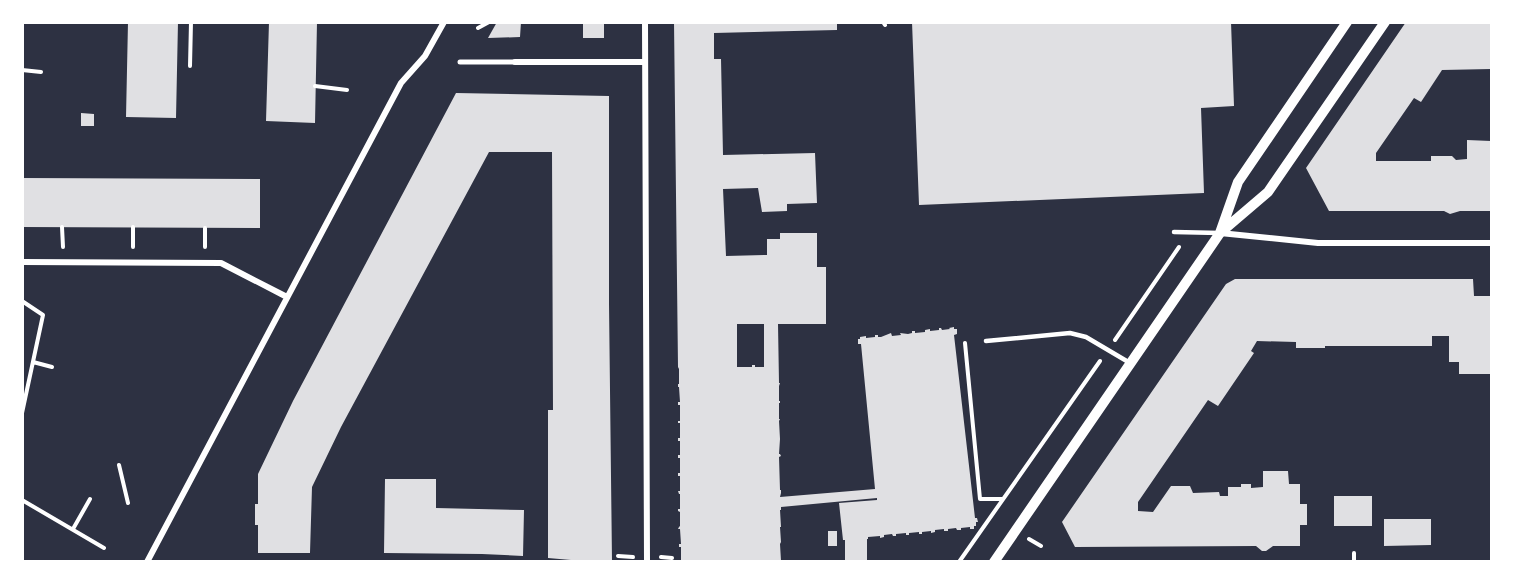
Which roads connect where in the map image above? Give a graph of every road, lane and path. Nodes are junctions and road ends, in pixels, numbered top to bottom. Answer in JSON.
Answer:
{"nodes":[{"id":1,"x":191,"y":22,"type":"edge"},
{"id":2,"x":444,"y":22,"type":"edge"},
{"id":3,"x":489,"y":22,"type":"edge"},
{"id":4,"x":645,"y":22,"type":"edge"},
{"id":5,"x":1347,"y":22,"type":"edge"},
{"id":6,"x":1385,"y":22,"type":"edge"},
{"id":7,"x":478,"y":28,"type":"dead end"},
{"id":8,"x":460,"y":62,"type":"dead end"},
{"id":9,"x":515,"y":62,"type":"joint"},
{"id":10,"x":645,"y":62,"type":"junction"},
{"id":11,"x":190,"y":66,"type":"dead end"},
{"id":12,"x":22,"y":70,"type":"edge"},
{"id":13,"x":41,"y":72,"type":"dead end"},
{"id":14,"x":315,"y":86,"type":"dead end"},
{"id":15,"x":347,"y":90,"type":"dead end"},
{"id":16,"x":63,"y":227,"type":"dead end"},
{"id":17,"x":133,"y":228,"type":"dead end"},
{"id":18,"x":205,"y":228,"type":"dead end"},
{"id":19,"x":1174,"y":232,"type":"dead end"},
{"id":20,"x":1189,"y":233,"type":"junction"},
{"id":21,"x":1220,"y":233,"type":"junction"},
{"id":22,"x":1491,"y":243,"type":"edge"},
{"id":23,"x":63,"y":247,"type":"dead end"},
{"id":24,"x":133,"y":247,"type":"dead end"},
{"id":25,"x":205,"y":247,"type":"dead end"},
{"id":26,"x":22,"y":262,"type":"edge"},
{"id":27,"x":287,"y":297,"type":"junction"},
{"id":28,"x":22,"y":301,"type":"edge"},
{"id":29,"x":987,"y":341,"type":"dead end"},
{"id":30,"x":965,"y":344,"type":"dead end"},
{"id":31,"x":1108,"y":349,"type":"junction"},
{"id":32,"x":33,"y":362,"type":"junction"},
{"id":33,"x":1131,"y":363,"type":"junction"},
{"id":34,"x":52,"y":367,"type":"dead end"},
{"id":35,"x":22,"y":413,"type":"edge"},
{"id":36,"x":119,"y":465,"type":"dead end"},
{"id":37,"x":90,"y":499,"type":"dead end"},
{"id":38,"x":1004,"y":499,"type":"junction"},
{"id":39,"x":22,"y":500,"type":"edge"},
{"id":40,"x":128,"y":503,"type":"dead end"},
{"id":41,"x":73,"y":529,"type":"junction"},
{"id":42,"x":104,"y":548,"type":"dead end"},
{"id":43,"x":1354,"y":553,"type":"dead end"},
{"id":44,"x":147,"y":561,"type":"edge"},
{"id":45,"x":647,"y":561,"type":"edge"},
{"id":46,"x":959,"y":561,"type":"edge"},
{"id":47,"x":994,"y":561,"type":"edge"},
{"id":48,"x":1354,"y":561,"type":"edge"}],
"edges":[{"from":1,"to":11,"type":"path"},
{"from":2,"to":27,"type":"street"},
{"from":3,"to":7,"type":"path"},
{"from":4,"to":10,"type":"street"},
{"from":5,"to":21,"type":"street"},
{"from":6,"to":21,"type":"street"},
{"from":8,"to":9,"type":"street"},
{"from":9,"to":10,"type":"street"},
{"from":10,"to":45,"type":"street"},
{"from":12,"to":13,"type":"path"},
{"from":14,"to":15,"type":"path"},
{"from":16,"to":23,"type":"path"},
{"from":17,"to":24,"type":"path"},
{"from":18,"to":25,"type":"path"},
{"from":19,"to":20,"type":"lane"},
{"from":20,"to":21,"type":"lane"},
{"from":20,"to":31,"type":"path"},
{"from":21,"to":22,"type":"street"},
{"from":21,"to":33,"type":"street"},
{"from":26,"to":27,"type":"street"},
{"from":27,"to":44,"type":"street"},
{"from":28,"to":32,"type":"path"},
{"from":29,"to":31,"type":"lane"},
{"from":30,"to":38,"type":"path"},
{"from":31,"to":33,"type":"lane"},
{"from":31,"to":38,"type":"path"},
{"from":32,"to":34,"type":"path"},
{"from":32,"to":35,"type":"path"},
{"from":33,"to":47,"type":"street"},
{"from":36,"to":40,"type":"path"},
{"from":37,"to":41,"type":"path"},
{"from":38,"to":46,"type":"path"},
{"from":39,"to":41,"type":"path"},
{"from":41,"to":42,"type":"path"},
{"from":43,"to":48,"type":"path"}]}
